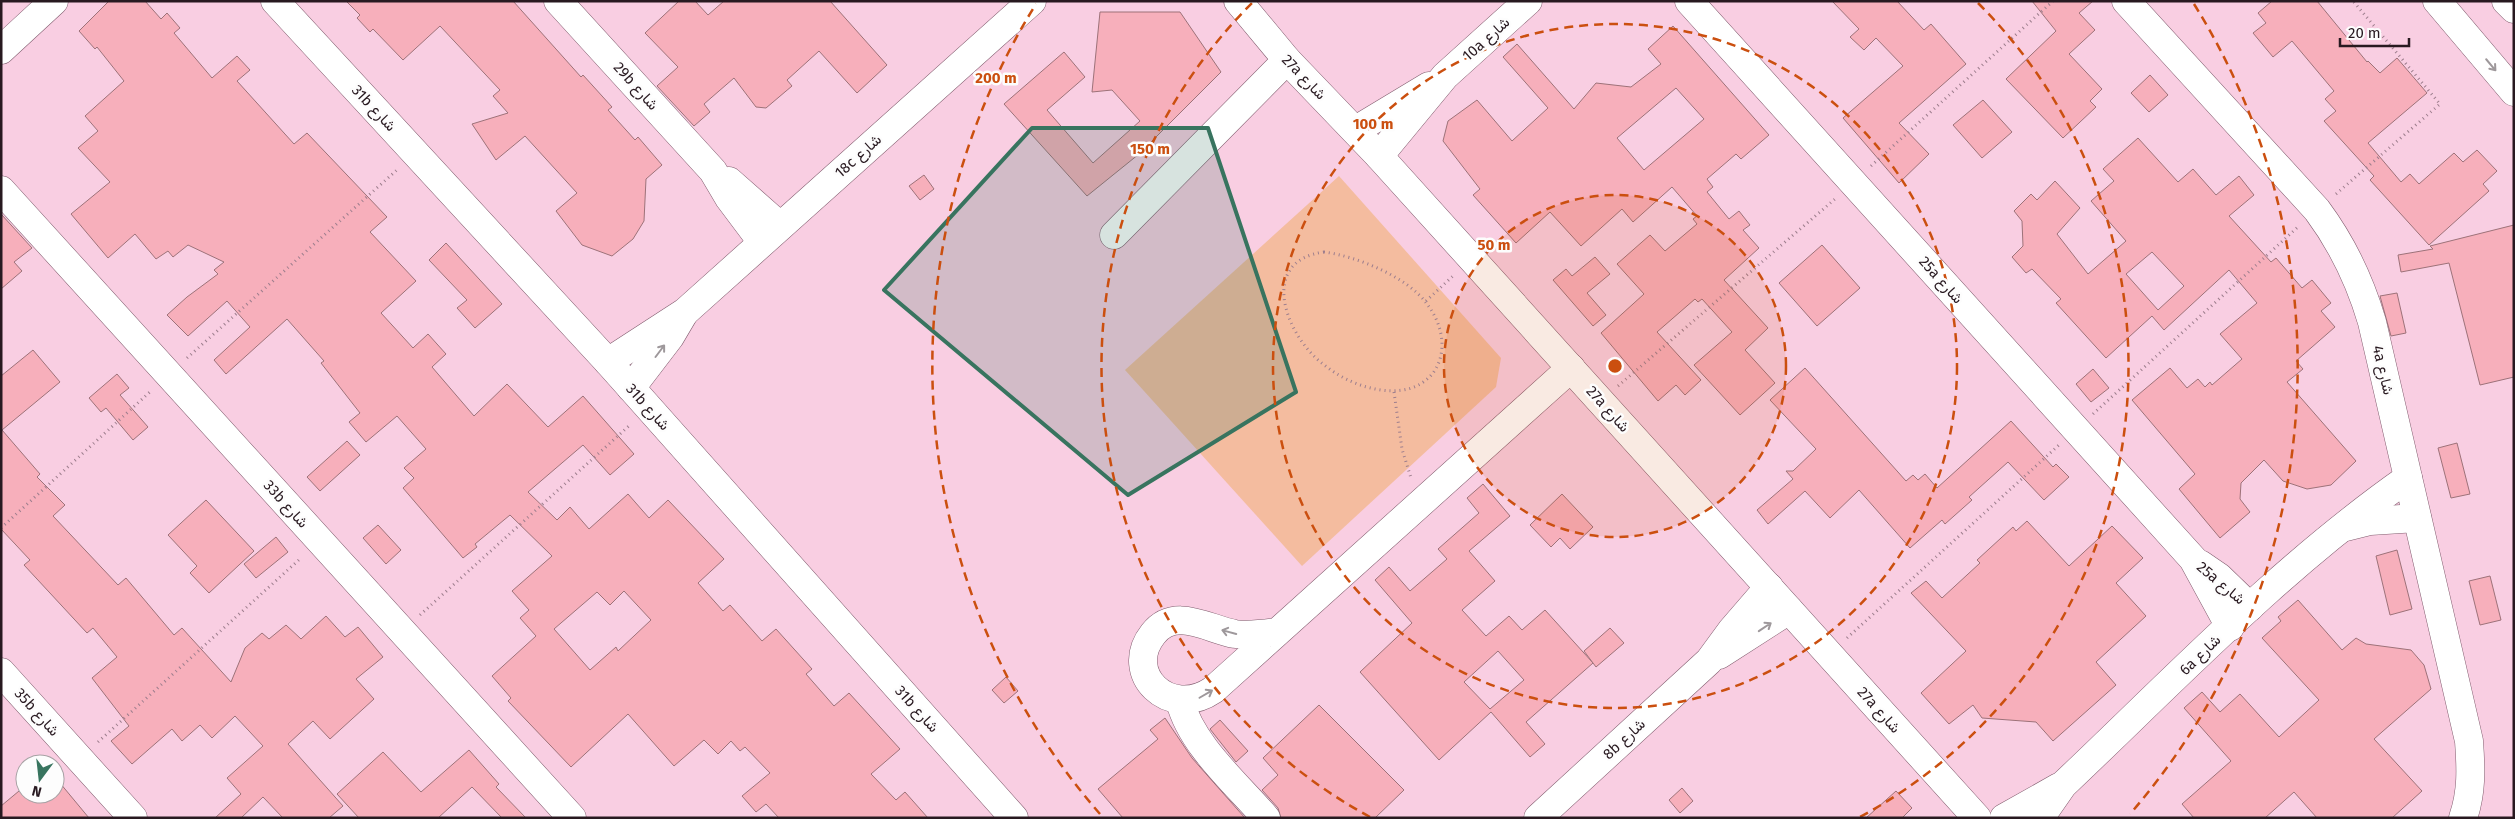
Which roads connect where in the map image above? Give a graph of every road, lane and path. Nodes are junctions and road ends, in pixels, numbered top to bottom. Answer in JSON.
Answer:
{"nodes":[{"id":1,"x":54,"y":1,"type":"edge"},
{"id":2,"x":276,"y":1,"type":"edge"},
{"id":3,"x":1032,"y":1,"type":"edge"},
{"id":4,"x":1238,"y":1,"type":"edge"},
{"id":5,"x":1528,"y":1,"type":"edge"},
{"id":6,"x":1689,"y":1,"type":"edge"},
{"id":7,"x":2053,"y":1,"type":"edge"},
{"id":8,"x":2126,"y":1,"type":"edge"},
{"id":9,"x":2353,"y":1,"type":"edge"},
{"id":10,"x":2437,"y":1,"type":"edge"},
{"id":11,"x":2506,"y":1,"type":"edge"},
{"id":12,"x":560,"y":2,"type":"edge"},
{"id":13,"x":2514,"y":10,"type":"edge"},
{"id":14,"x":1,"y":50,"type":"edge"},
{"id":15,"x":1287,"y":60,"type":"junction"},
{"id":16,"x":1445,"y":76,"type":"junction"},
{"id":17,"x":2514,"y":92,"type":"edge"},
{"id":18,"x":1356,"y":130,"type":"junction"},
{"id":19,"x":416,"y":153,"type":"junction"},
{"id":20,"x":1379,"y":156,"type":"junction"},
{"id":21,"x":1854,"y":182,"type":"junction"},
{"id":22,"x":1,"y":190,"type":"edge"},
{"id":23,"x":2317,"y":210,"type":"junction"},
{"id":24,"x":771,"y":234,"type":"junction"},
{"id":25,"x":1114,"y":235,"type":"dead end"},
{"id":26,"x":1472,"y":258,"type":"junction"},
{"id":27,"x":1426,"y":302,"type":"junction"},
{"id":28,"x":685,"y":312,"type":"junction"},
{"id":29,"x":608,"y":362,"type":"junction"},
{"id":30,"x":1571,"y":368,"type":"junction"},
{"id":31,"x":168,"y":375,"type":"junction"},
{"id":32,"x":631,"y":388,"type":"junction"},
{"id":33,"x":1394,"y":392,"type":"junction"},
{"id":34,"x":1601,"y":401,"type":"junction"},
{"id":35,"x":649,"y":408,"type":"junction"},
{"id":36,"x":2076,"y":430,"type":"junction"},
{"id":37,"x":2408,"y":478,"type":"junction"},
{"id":38,"x":1422,"y":502,"type":"junction"},
{"id":39,"x":2417,"y":518,"type":"junction"},
{"id":40,"x":1,"y":528,"type":"edge"},
{"id":41,"x":2342,"y":528,"type":"junction"},
{"id":42,"x":320,"y":540,"type":"junction"},
{"id":43,"x":2193,"y":559,"type":"junction"},
{"id":44,"x":1769,"y":587,"type":"junction"},
{"id":45,"x":2250,"y":607,"type":"junction"},
{"id":46,"x":1790,"y":610,"type":"junction"},
{"id":47,"x":2230,"y":626,"type":"junction"},
{"id":48,"x":402,"y":631,"type":"junction"},
{"id":49,"x":1277,"y":632,"type":"junction"},
{"id":50,"x":1829,"y":654,"type":"junction"},
{"id":51,"x":1709,"y":661,"type":"junction"},
{"id":52,"x":1,"y":672,"type":"edge"},
{"id":53,"x":1180,"y":701,"type":"junction"},
{"id":54,"x":80,"y":759,"type":"junction"},
{"id":55,"x":2062,"y":786,"type":"junction"},
{"id":56,"x":1546,"y":815,"type":"edge"},
{"id":57,"x":1012,"y":817,"type":"edge"},
{"id":58,"x":133,"y":818,"type":"edge"},
{"id":59,"x":572,"y":818,"type":"edge"},
{"id":60,"x":1266,"y":818,"type":"edge"},
{"id":61,"x":1977,"y":818,"type":"edge"},
{"id":62,"x":2004,"y":818,"type":"edge"},
{"id":63,"x":2040,"y":818,"type":"edge"},
{"id":64,"x":2463,"y":818,"type":"edge"}],
"edges":[{"from":1,"to":14,"type":"street"},
{"from":2,"to":19,"type":"street","name":"31b شارع"},
{"from":3,"to":24,"type":"street","name":"18c شارع"},
{"from":4,"to":15,"type":"street","name":"27a شارع"},
{"from":5,"to":16,"type":"street","name":"10a شارع"},
{"from":6,"to":21,"type":"street","name":"25a شارع"},
{"from":7,"to":21,"type":"path"},
{"from":8,"to":23,"type":"street","name":"4a شارع"},
{"from":9,"to":23,"type":"path"},
{"from":10,"to":17,"type":"street","one_way":true},
{"from":11,"to":13,"type":"street"},
{"from":12,"to":24,"type":"street","name":"29b شارع"},
{"from":15,"to":18,"type":"street","name":"27a شارع"},
{"from":15,"to":25,"type":"street"},
{"from":16,"to":18,"type":"street","name":"10a شارع"},
{"from":16,"to":20,"type":"street","name":"10a شارع"},
{"from":18,"to":20,"type":"street","name":"27a شارع"},
{"from":19,"to":29,"type":"street","name":"31b شارع"},
{"from":19,"to":31,"type":"path"},
{"from":20,"to":26,"type":"street","name":"27a شارع"},
{"from":21,"to":34,"type":"path"},
{"from":21,"to":36,"type":"street","name":"25a شارع"},
{"from":22,"to":31,"type":"street","name":"33b شارع"},
{"from":23,"to":36,"type":"path"},
{"from":23,"to":37,"type":"street","name":"4a شارع"},
{"from":24,"to":28,"type":"street","name":"18c شارع"},
{"from":26,"to":27,"type":"path"},
{"from":26,"to":30,"type":"street","name":"27a شارع"},
{"from":27,"to":33,"type":"path"},
{"from":27,"to":33,"type":"path"},
{"from":28,"to":29,"type":"street","name":"18c شارع"},
{"from":32,"to":28,"type":"street","name":"18c شارع","one_way":true},
{"from":29,"to":32,"type":"street","name":"31b شارع"},
{"from":30,"to":34,"type":"street","name":"27a شارع"},
{"from":30,"to":38,"type":"street"},
{"from":31,"to":40,"type":"path"},
{"from":31,"to":42,"type":"street","name":"33b شارع"},
{"from":32,"to":35,"type":"street","name":"31b شارع"},
{"from":33,"to":38,"type":"path"},
{"from":34,"to":44,"type":"street","name":"27a شارع"},
{"from":35,"to":48,"type":"path"},
{"from":35,"to":57,"type":"street","name":"31b شارع"},
{"from":36,"to":43,"type":"street","name":"25a شارع"},
{"from":36,"to":50,"type":"path"},
{"from":37,"to":39,"type":"street","name":"4a شارع"},
{"from":37,"to":41,"type":"street","name":"6a شارع"},
{"from":38,"to":49,"type":"street"},
{"from":39,"to":41,"type":"street","name":"6a شارع"},
{"from":39,"to":64,"type":"street","name":"4a شارع"},
{"from":41,"to":45,"type":"street","name":"6a شارع"},
{"from":42,"to":48,"type":"street","name":"33b شارع"},
{"from":42,"to":54,"type":"path"},
{"from":43,"to":45,"type":"street","name":"25a شارع"},
{"from":43,"to":47,"type":"street","name":"25a شارع"},
{"from":44,"to":46,"type":"street","name":"27a شارع"},
{"from":44,"to":51,"type":"street","name":"8b شارع"},
{"from":45,"to":47,"type":"street","name":"6a شارع"},
{"from":46,"to":50,"type":"street","name":"27a شارع"},
{"from":51,"to":46,"type":"street","name":"8b شارع","one_way":true},
{"from":47,"to":55,"type":"street","name":"6a شارع"},
{"from":48,"to":59,"type":"street","name":"33b شارع"},
{"from":53,"to":49,"type":"street","one_way":true},
{"from":49,"to":53,"type":"street","one_way":true},
{"from":50,"to":61,"type":"street","name":"27a شارع"},
{"from":51,"to":56,"type":"street","name":"8b شارع"},
{"from":52,"to":54,"type":"street","name":"35b شارع"},
{"from":53,"to":60,"type":"street"},
{"from":54,"to":58,"type":"street","name":"35b شارع"},
{"from":55,"to":62,"type":"street","name":"6a شارع"},
{"from":55,"to":63,"type":"street","name":"6a شارع"}]}
